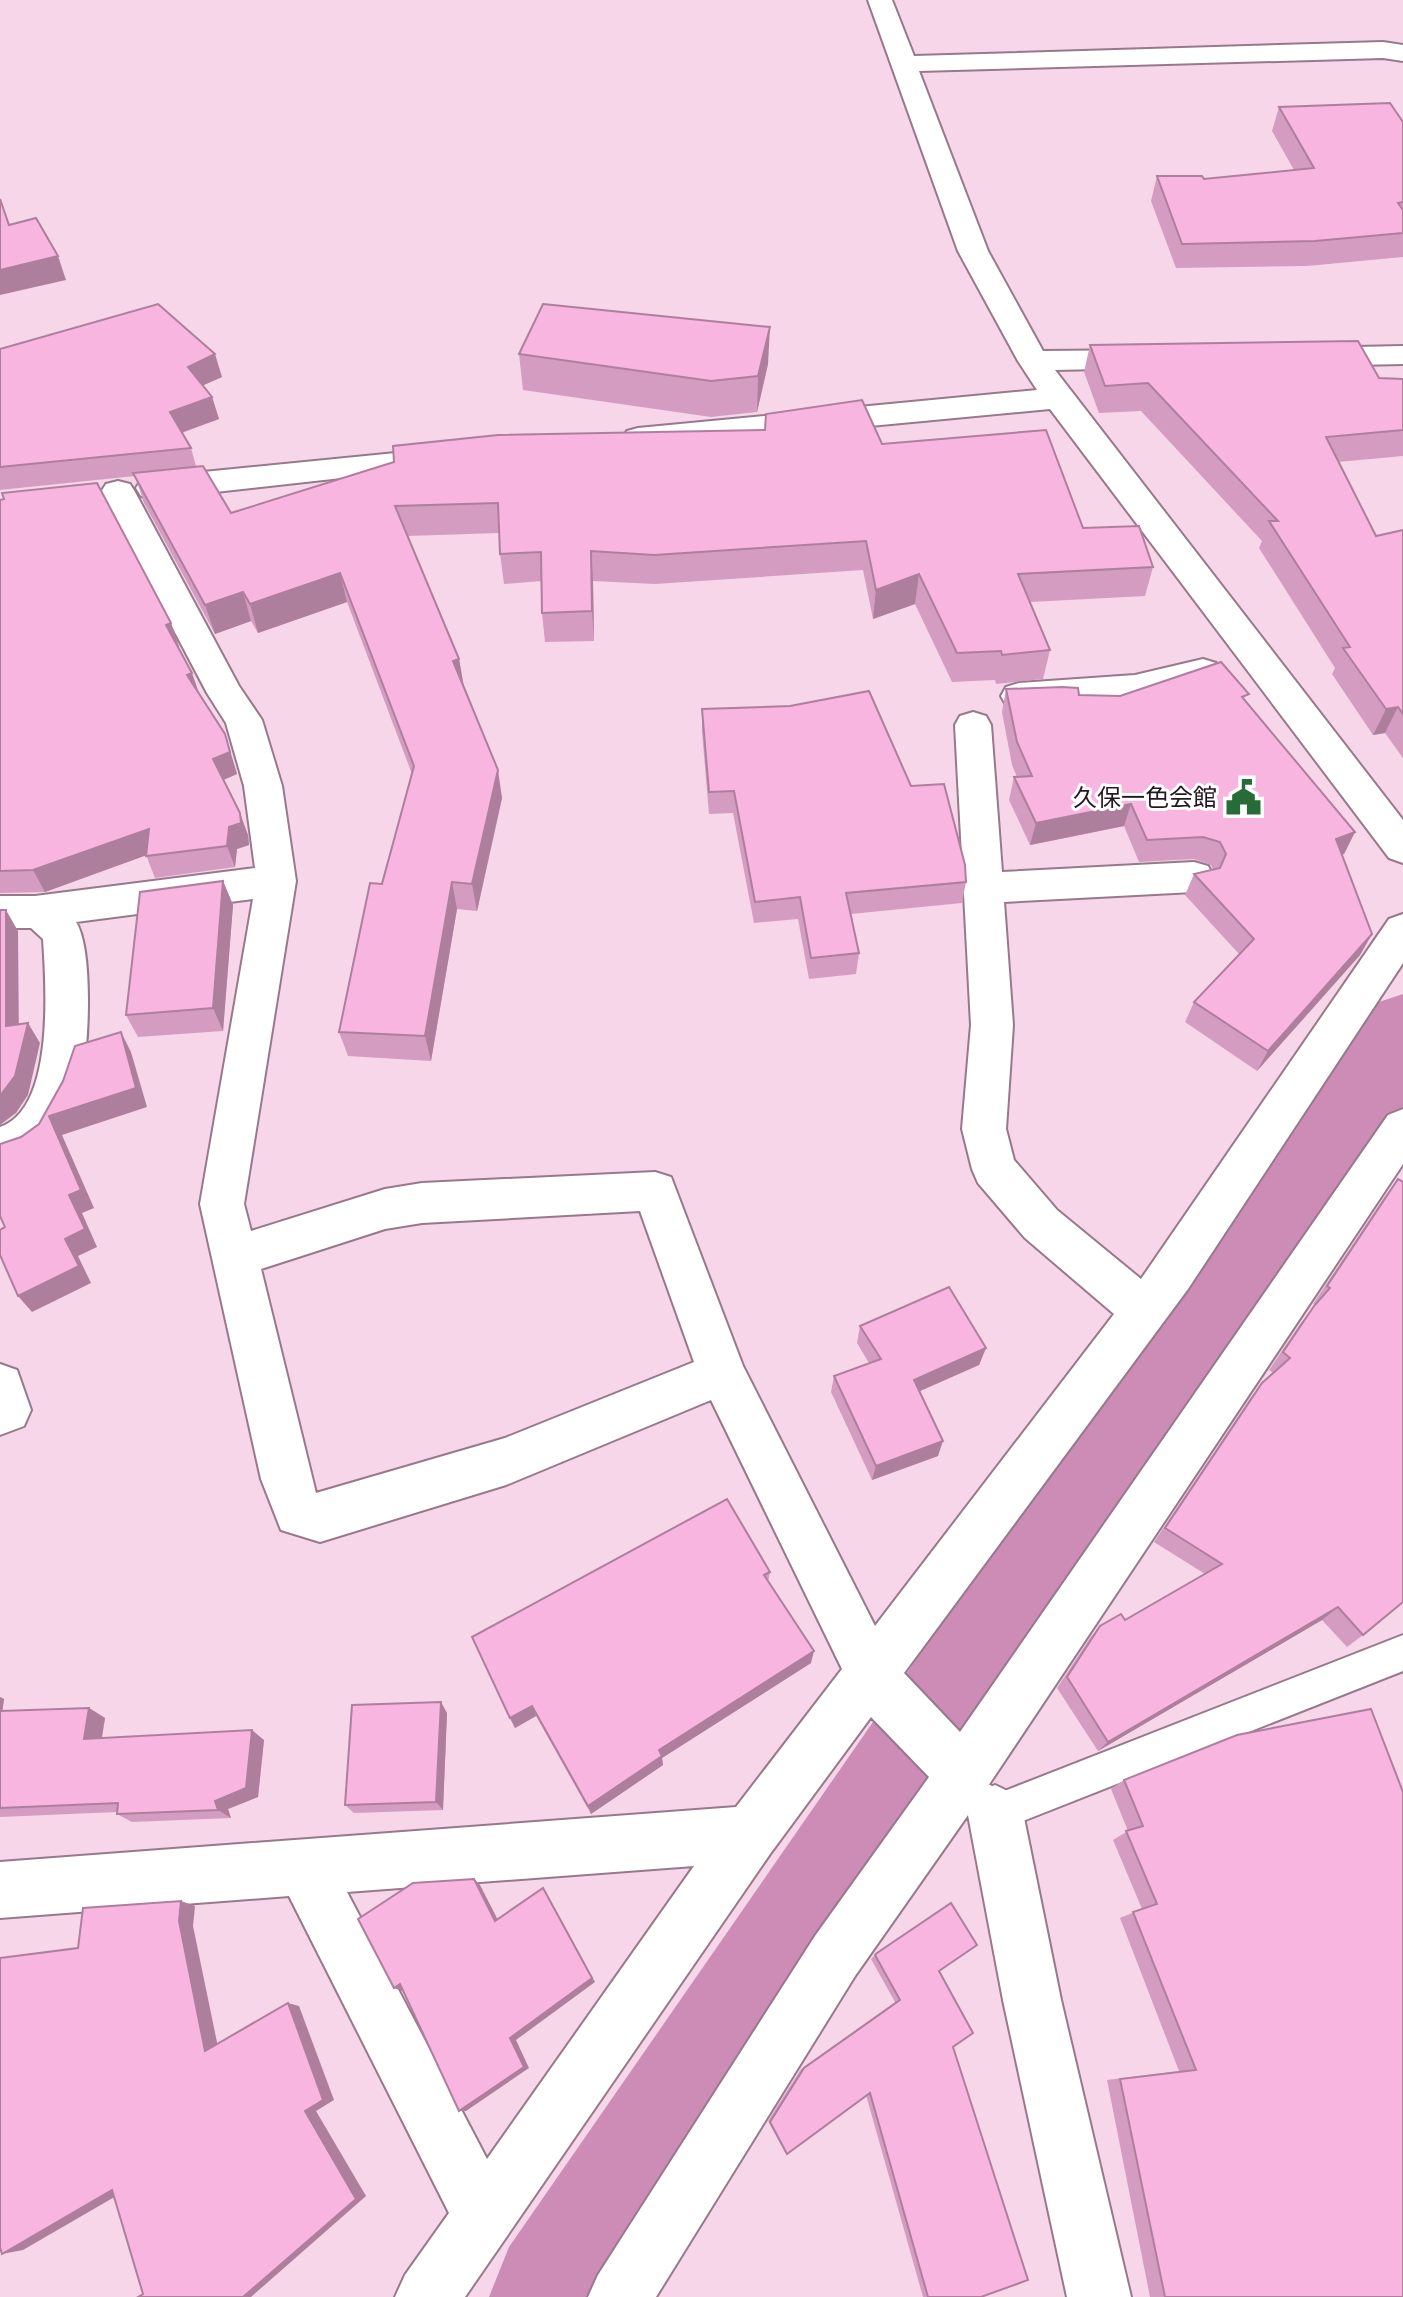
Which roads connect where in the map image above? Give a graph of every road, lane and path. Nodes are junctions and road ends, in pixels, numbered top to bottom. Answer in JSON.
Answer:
{"nodes":[{"id":1,"x":880,"y":0,"type":"edge"},
{"id":2,"x":1403,"y":53,"type":"edge"},
{"id":3,"x":902,"y":64,"type":"junction"},
{"id":4,"x":1403,"y":355,"type":"edge"},
{"id":5,"x":1280,"y":357,"type":"edge"},
{"id":6,"x":1172,"y":359,"type":"edge"},
{"id":7,"x":1033,"y":361,"type":"junction"},
{"id":8,"x":1058,"y":398,"type":"junction"},
{"id":9,"x":607,"y":441,"type":"edge"},
{"id":10,"x":481,"y":454,"type":"edge"},
{"id":11,"x":1255,"y":655,"type":"junction"},
{"id":12,"x":1006,"y":697,"type":"edge"},
{"id":13,"x":973,"y":725,"type":"dead end"},
{"id":14,"x":1403,"y":848,"type":"edge"},
{"id":15,"x":1194,"y":877,"type":"edge"},
{"id":16,"x":276,"y":881,"type":"junction"},
{"id":17,"x":983,"y":888,"type":"junction"},
{"id":18,"x":18,"y":912,"type":"edge"},
{"id":19,"x":1403,"y":930,"type":"edge"},
{"id":20,"x":1403,"y":1128,"type":"edge"},
{"id":21,"x":0,"y":1146,"type":"edge"},
{"id":22,"x":235,"y":1257,"type":"junction"},
{"id":23,"x":1145,"y":1311,"type":"junction"},
{"id":24,"x":722,"y":1373,"type":"junction"},
{"id":25,"x":0,"y":1386,"type":"edge"},
{"id":26,"x":0,"y":1412,"type":"edge"},
{"id":27,"x":1403,"y":1653,"type":"edge"},
{"id":28,"x":886,"y":1694,"type":"junction"},
{"id":29,"x":979,"y":1794,"type":"junction"},
{"id":30,"x":750,"y":1834,"type":"junction"},
{"id":31,"x":304,"y":1867,"type":"junction"},
{"id":32,"x":0,"y":1890,"type":"edge"},
{"id":33,"x":482,"y":2214,"type":"junction"},
{"id":34,"x":427,"y":2297,"type":"edge"},
{"id":35,"x":620,"y":2297,"type":"edge"},
{"id":36,"x":1099,"y":2297,"type":"edge"}],
"edges":[{"from":1,"to":3,"type":"street"},
{"from":2,"to":3,"type":"street"},
{"from":3,"to":7,"type":"street"},
{"from":4,"to":5,"type":"street"},
{"from":6,"to":7,"type":"street"},
{"from":7,"to":8,"type":"street"},
{"from":8,"to":9,"type":"street"},
{"from":8,"to":11,"type":"street"},
{"from":10,"to":16,"type":"street"},
{"from":11,"to":12,"type":"street"},
{"from":11,"to":14,"type":"street"},
{"from":13,"to":17,"type":"street"},
{"from":15,"to":17,"type":"street"},
{"from":16,"to":18,"type":"street"},
{"from":16,"to":22,"type":"street"},
{"from":17,"to":23,"type":"street"},
{"from":18,"to":21,"type":"street"},
{"from":19,"to":23,"type":"street"},
{"from":20,"to":29,"type":"street"},
{"from":22,"to":24,"type":"street"},
{"from":22,"to":24,"type":"street"},
{"from":23,"to":28,"type":"street"},
{"from":24,"to":28,"type":"street"},
{"from":25,"to":26,"type":"street"},
{"from":27,"to":29,"type":"lane"},
{"from":28,"to":29,"type":"street"},
{"from":28,"to":30,"type":"street"},
{"from":29,"to":35,"type":"street"},
{"from":29,"to":36,"type":"street"},
{"from":30,"to":31,"type":"street"},
{"from":30,"to":33,"type":"street"},
{"from":31,"to":32,"type":"street"},
{"from":31,"to":33,"type":"street"},
{"from":33,"to":34,"type":"street"}]}
